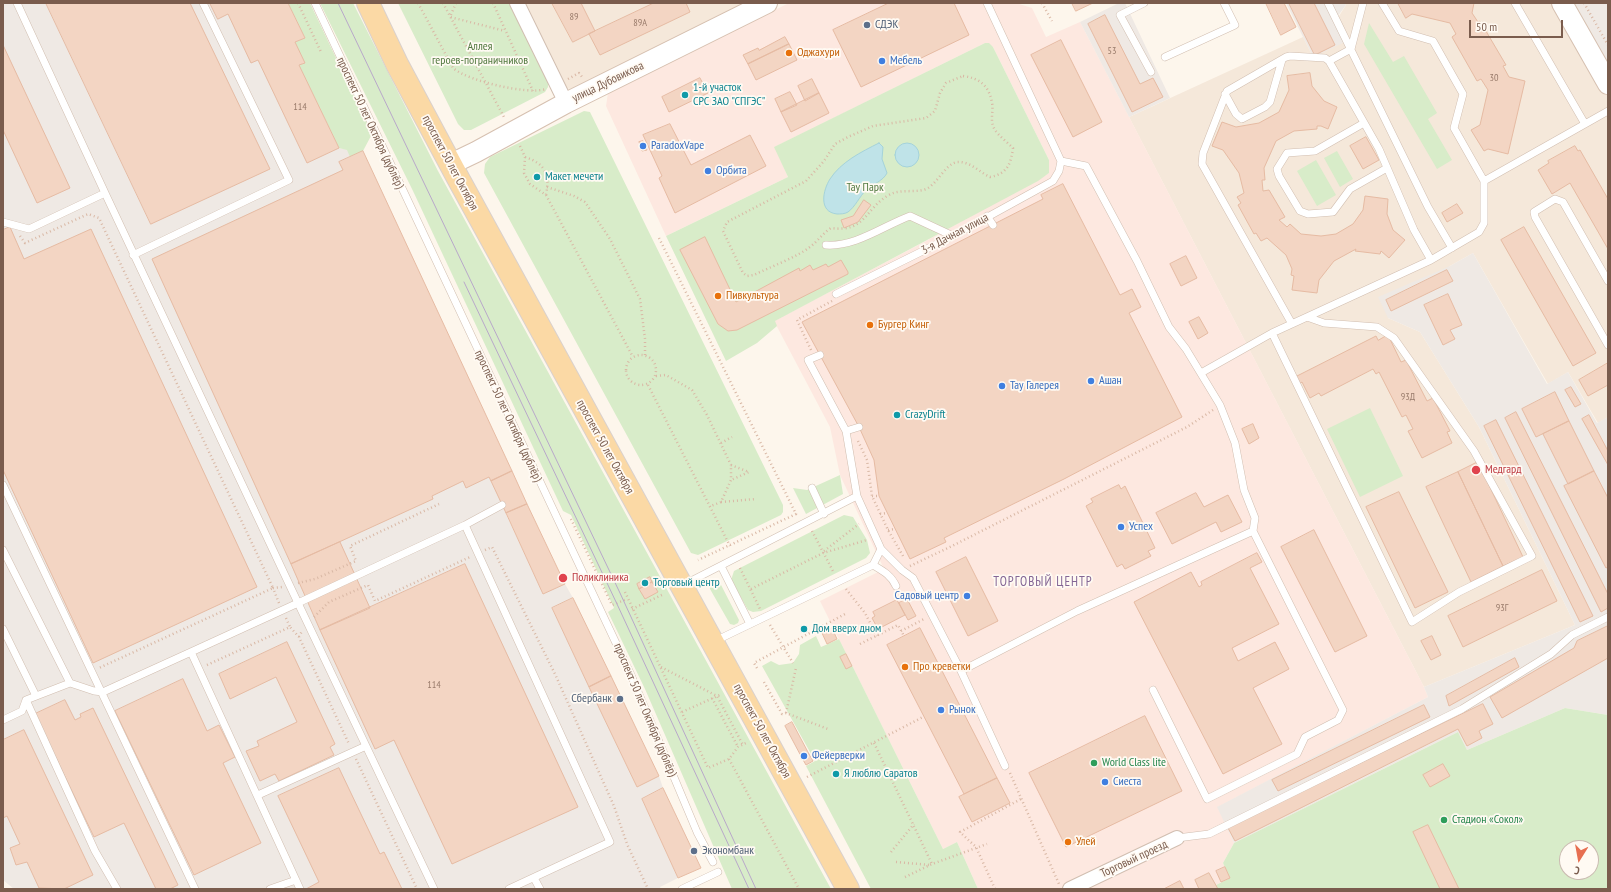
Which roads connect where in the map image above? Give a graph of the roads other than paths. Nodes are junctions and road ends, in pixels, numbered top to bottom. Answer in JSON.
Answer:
{"nodes":[{"id":1,"x":17,"y":3,"type":"edge"},
{"id":2,"x":203,"y":3,"type":"edge"},
{"id":3,"x":315,"y":3,"type":"edge"},
{"id":4,"x":368,"y":3,"type":"edge"},
{"id":5,"x":517,"y":3,"type":"edge"},
{"id":6,"x":767,"y":3,"type":"edge"},
{"id":7,"x":987,"y":3,"type":"edge"},
{"id":8,"x":1144,"y":3,"type":"edge"},
{"id":9,"x":1224,"y":3,"type":"edge"},
{"id":10,"x":1328,"y":3,"type":"edge"},
{"id":11,"x":1363,"y":3,"type":"edge"},
{"id":12,"x":1382,"y":3,"type":"edge"},
{"id":13,"x":1515,"y":3,"type":"edge"},
{"id":14,"x":1562,"y":3,"type":"edge"},
{"id":15,"x":1351,"y":49,"type":"junction"},
{"id":16,"x":1165,"y":57,"type":"dead end"},
{"id":17,"x":1282,"y":60,"type":"junction"},
{"id":18,"x":1329,"y":61,"type":"junction"},
{"id":19,"x":1150,"y":72,"type":"dead end"},
{"id":20,"x":1608,"y":84,"type":"edge"},
{"id":21,"x":1225,"y":94,"type":"junction"},
{"id":22,"x":566,"y":103,"type":"junction"},
{"id":23,"x":1608,"y":111,"type":"edge"},
{"id":24,"x":1364,"y":123,"type":"junction"},
{"id":25,"x":1585,"y":124,"type":"junction"},
{"id":26,"x":1061,"y":161,"type":"junction"},
{"id":27,"x":451,"y":164,"type":"junction"},
{"id":28,"x":1387,"y":168,"type":"junction"},
{"id":29,"x":1484,"y":181,"type":"junction"},
{"id":30,"x":104,"y":193,"type":"junction"},
{"id":31,"x":987,"y":216,"type":"junction"},
{"id":32,"x":3,"y":222,"type":"edge"},
{"id":33,"x":993,"y":225,"type":"dead end"},
{"id":34,"x":953,"y":236,"type":"junction"},
{"id":35,"x":826,"y":245,"type":"dead end"},
{"id":36,"x":1452,"y":248,"type":"junction"},
{"id":37,"x":133,"y":255,"type":"junction"},
{"id":38,"x":1431,"y":260,"type":"junction"},
{"id":39,"x":1608,"y":281,"type":"edge"},
{"id":40,"x":836,"y":294,"type":"dead end"},
{"id":41,"x":1307,"y":316,"type":"junction"},
{"id":42,"x":1292,"y":324,"type":"junction"},
{"id":43,"x":1272,"y":333,"type":"junction"},
{"id":44,"x":1608,"y":345,"type":"edge"},
{"id":45,"x":820,"y":355,"type":"dead end"},
{"id":46,"x":1201,"y":373,"type":"junction"},
{"id":47,"x":859,"y":427,"type":"dead end"},
{"id":48,"x":846,"y":431,"type":"junction"},
{"id":49,"x":3,"y":485,"type":"edge"},
{"id":50,"x":812,"y":488,"type":"dead end"},
{"id":51,"x":857,"y":496,"type":"junction"},
{"id":52,"x":502,"y":505,"type":"dead end"},
{"id":53,"x":824,"y":514,"type":"junction"},
{"id":54,"x":465,"y":525,"type":"junction"},
{"id":55,"x":1253,"y":532,"type":"junction"},
{"id":56,"x":881,"y":549,"type":"junction"},
{"id":57,"x":3,"y":550,"type":"edge"},
{"id":58,"x":872,"y":565,"type":"junction"},
{"id":59,"x":721,"y":566,"type":"junction"},
{"id":60,"x":896,"y":586,"type":"dead end"},
{"id":61,"x":672,"y":590,"type":"junction"},
{"id":62,"x":298,"y":603,"type":"junction"},
{"id":63,"x":1608,"y":617,"type":"edge"},
{"id":64,"x":750,"y":624,"type":"junction"},
{"id":65,"x":3,"y":629,"type":"edge"},
{"id":66,"x":713,"y":642,"type":"junction"},
{"id":67,"x":191,"y":652,"type":"junction"},
{"id":68,"x":961,"y":671,"type":"junction"},
{"id":69,"x":70,"y":683,"type":"junction"},
{"id":70,"x":1153,"y":690,"type":"dead end"},
{"id":71,"x":103,"y":692,"type":"junction"},
{"id":72,"x":36,"y":696,"type":"junction"},
{"id":73,"x":26,"y":700,"type":"junction"},
{"id":74,"x":3,"y":720,"type":"edge"},
{"id":75,"x":366,"y":746,"type":"junction"},
{"id":76,"x":1007,"y":769,"type":"road end"},
{"id":77,"x":258,"y":795,"type":"junction"},
{"id":78,"x":1177,"y":838,"type":"joint"},
{"id":79,"x":713,"y":862,"type":"dead end"},
{"id":80,"x":718,"y":872,"type":"dead end"},
{"id":81,"x":534,"y":878,"type":"junction"},
{"id":82,"x":296,"y":880,"type":"junction"},
{"id":83,"x":117,"y":889,"type":"edge"},
{"id":84,"x":195,"y":889,"type":"edge"},
{"id":85,"x":270,"y":889,"type":"edge"},
{"id":86,"x":300,"y":889,"type":"edge"},
{"id":87,"x":434,"y":889,"type":"edge"},
{"id":88,"x":509,"y":889,"type":"edge"},
{"id":89,"x":540,"y":889,"type":"edge"},
{"id":90,"x":682,"y":889,"type":"edge"},
{"id":91,"x":848,"y":889,"type":"edge"},
{"id":92,"x":1070,"y":889,"type":"edge"}],
"edges":[{"from":1,"to":30,"type":"lane"},
{"from":2,"to":37,"type":"lane"},
{"from":3,"to":79,"type":"lane","name":"проспект 50 лет Октября (дублёр)"},
{"from":4,"to":27,"type":"main road","name":"проспект 50 лет Октября"},
{"from":5,"to":22,"type":"street"},
{"from":6,"to":22,"type":"street","name":"улица Дубовикова"},
{"from":7,"to":26,"type":"lane"},
{"from":8,"to":19,"type":"lane"},
{"from":9,"to":16,"type":"lane"},
{"from":10,"to":15,"type":"lane"},
{"from":11,"to":15,"type":"lane"},
{"from":12,"to":29,"type":"lane"},
{"from":13,"to":25,"type":"lane"},
{"from":14,"to":20,"type":"street"},
{"from":15,"to":18,"type":"lane"},
{"from":15,"to":36,"type":"lane"},
{"from":17,"to":18,"type":"lane"},
{"from":17,"to":21,"type":"lane"},
{"from":17,"to":21,"type":"lane"},
{"from":18,"to":24,"type":"lane"},
{"from":21,"to":42,"type":"lane"},
{"from":22,"to":27,"type":"street","name":"улица Дубовикова"},
{"from":23,"to":25,"type":"lane"},
{"from":24,"to":28,"type":"lane"},
{"from":24,"to":28,"type":"lane"},
{"from":25,"to":29,"type":"lane"},
{"from":26,"to":31,"type":"lane","name":"3-я Дачная улица"},
{"from":26,"to":46,"type":"lane"},
{"from":27,"to":61,"type":"main road","name":"проспект 50 лет Октября"},
{"from":28,"to":38,"type":"lane"},
{"from":29,"to":36,"type":"lane"},
{"from":30,"to":32,"type":"lane"},
{"from":30,"to":37,"type":"lane"},
{"from":31,"to":33,"type":"lane"},
{"from":31,"to":34,"type":"lane","name":"3-я Дачная улица"},
{"from":34,"to":35,"type":"lane"},
{"from":34,"to":40,"type":"lane","name":"3-я Дачная улица"},
{"from":36,"to":38,"type":"lane"},
{"from":37,"to":62,"type":"lane"},
{"from":38,"to":41,"type":"lane"},
{"from":39,"to":44,"type":"lane"},
{"from":41,"to":42,"type":"lane"},
{"from":41,"to":43,"type":"lane"},
{"from":42,"to":43,"type":"lane"},
{"from":43,"to":46,"type":"lane"},
{"from":45,"to":48,"type":"lane"},
{"from":46,"to":55,"type":"lane"},
{"from":47,"to":48,"type":"lane"},
{"from":48,"to":51,"type":"lane"},
{"from":49,"to":71,"type":"lane"},
{"from":50,"to":53,"type":"lane"},
{"from":51,"to":53,"type":"lane"},
{"from":51,"to":56,"type":"lane"},
{"from":52,"to":54,"type":"lane"},
{"from":53,"to":59,"type":"lane"},
{"from":54,"to":62,"type":"lane"},
{"from":54,"to":81,"type":"lane"},
{"from":55,"to":68,"type":"lane"},
{"from":55,"to":70,"type":"lane"},
{"from":56,"to":58,"type":"lane"},
{"from":56,"to":68,"type":"lane"},
{"from":57,"to":69,"type":"lane"},
{"from":58,"to":60,"type":"lane"},
{"from":58,"to":64,"type":"lane"},
{"from":59,"to":61,"type":"lane"},
{"from":59,"to":64,"type":"lane"},
{"from":61,"to":66,"type":"main road","name":"проспект 50 лет Октября"},
{"from":62,"to":67,"type":"lane"},
{"from":62,"to":75,"type":"lane"},
{"from":63,"to":78,"type":"lane"},
{"from":64,"to":66,"type":"lane"},
{"from":65,"to":72,"type":"lane"},
{"from":66,"to":91,"type":"main road","name":"проспект 50 лет Октября"},
{"from":67,"to":71,"type":"lane"},
{"from":67,"to":77,"type":"lane"},
{"from":68,"to":76,"type":"lane"},
{"from":69,"to":71,"type":"lane"},
{"from":69,"to":72,"type":"lane"},
{"from":71,"to":84,"type":"lane"},
{"from":72,"to":73,"type":"lane"},
{"from":73,"to":74,"type":"lane"},
{"from":73,"to":83,"type":"lane"},
{"from":75,"to":77,"type":"lane"},
{"from":75,"to":87,"type":"lane"},
{"from":77,"to":82,"type":"lane"},
{"from":78,"to":92,"type":"street","name":"Торговый проезд"},
{"from":80,"to":90,"type":"lane"},
{"from":81,"to":88,"type":"lane"},
{"from":81,"to":89,"type":"lane"},
{"from":82,"to":85,"type":"lane"},
{"from":82,"to":86,"type":"lane"}]}
